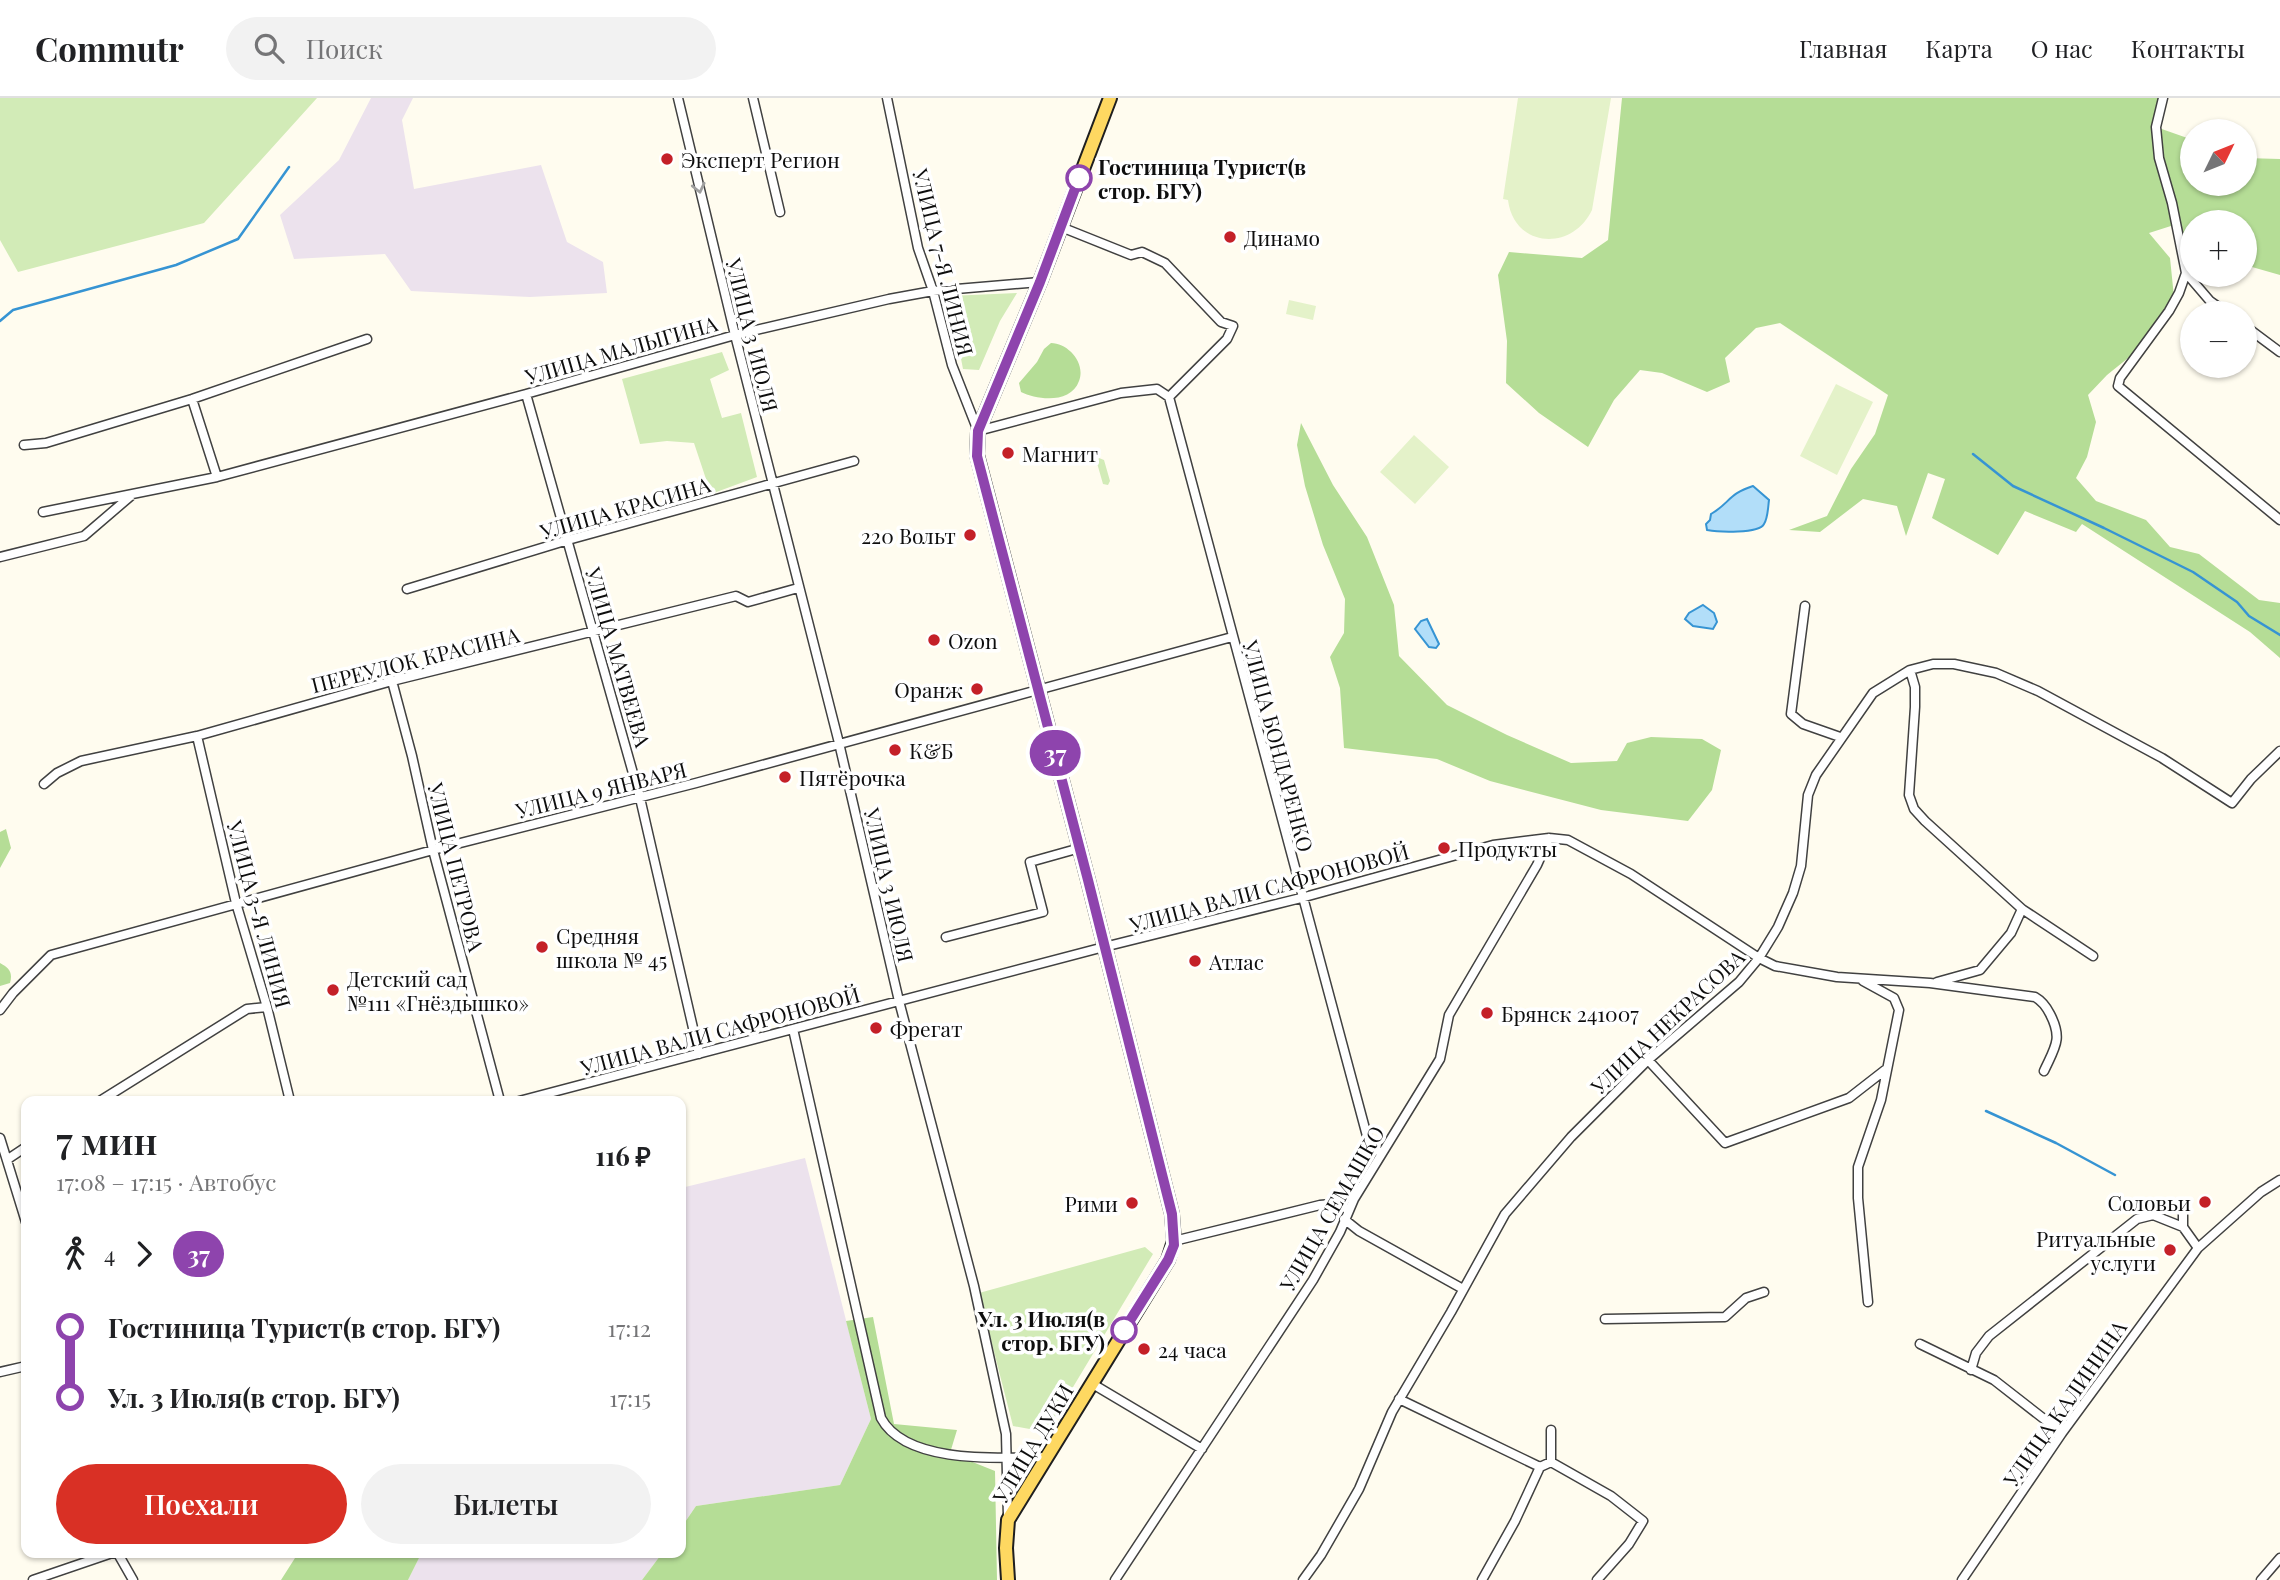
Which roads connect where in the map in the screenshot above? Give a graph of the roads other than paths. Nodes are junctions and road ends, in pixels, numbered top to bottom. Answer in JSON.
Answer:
{"nodes":[{"id":1,"x":678,"y":98,"type":"edge"},
{"id":2,"x":753,"y":98,"type":"edge"},
{"id":3,"x":887,"y":98,"type":"edge"},
{"id":4,"x":1110,"y":98,"type":"edge"},
{"id":5,"x":2163,"y":98,"type":"edge"},
{"id":6,"x":780,"y":212,"type":"dead end"},
{"id":7,"x":1061,"y":228,"type":"junction"},
{"id":8,"x":2180,"y":243,"type":"edge"},
{"id":9,"x":1040,"y":282,"type":"junction"},
{"id":10,"x":2180,"y":287,"type":"edge"},
{"id":11,"x":2198,"y":287,"type":"edge"},
{"id":12,"x":933,"y":291,"type":"junction"},
{"id":13,"x":2210,"y":301,"type":"edge"},
{"id":14,"x":734,"y":335,"type":"junction"},
{"id":15,"x":2257,"y":335,"type":"edge"},
{"id":16,"x":367,"y":339,"type":"dead end"},
{"id":17,"x":2280,"y":352,"type":"edge"},
{"id":18,"x":526,"y":394,"type":"junction"},
{"id":19,"x":1169,"y":397,"type":"junction"},
{"id":20,"x":192,"y":399,"type":"junction"},
{"id":21,"x":978,"y":431,"type":"junction"},
{"id":22,"x":24,"y":445,"type":"dead end"},
{"id":23,"x":854,"y":461,"type":"dead end"},
{"id":24,"x":217,"y":477,"type":"junction"},
{"id":25,"x":773,"y":485,"type":"junction"},
{"id":26,"x":135,"y":493,"type":"junction"},
{"id":27,"x":43,"y":512,"type":"dead end"},
{"id":28,"x":2280,"y":520,"type":"edge"},
{"id":29,"x":568,"y":540,"type":"junction"},
{"id":30,"x":0,"y":557,"type":"edge"},
{"id":31,"x":798,"y":588,"type":"junction"},
{"id":32,"x":407,"y":589,"type":"dead end"},
{"id":33,"x":1805,"y":606,"type":"dead end"},
{"id":34,"x":595,"y":632,"type":"junction"},
{"id":35,"x":1232,"y":637,"type":"junction"},
{"id":36,"x":1910,"y":670,"type":"junction"},
{"id":37,"x":392,"y":681,"type":"junction"},
{"id":38,"x":1039,"y":690,"type":"junction"},
{"id":39,"x":197,"y":736,"type":"junction"},
{"id":40,"x":1840,"y":737,"type":"junction"},
{"id":41,"x":839,"y":743,"type":"junction"},
{"id":42,"x":2280,"y":751,"type":"edge"},
{"id":43,"x":44,"y":784,"type":"dead end"},
{"id":44,"x":640,"y":798,"type":"junction"},
{"id":45,"x":1549,"y":838,"type":"junction"},
{"id":46,"x":1080,"y":848,"type":"junction"},
{"id":47,"x":433,"y":850,"type":"junction"},
{"id":48,"x":1301,"y":898,"type":"junction"},
{"id":49,"x":236,"y":903,"type":"junction"},
{"id":50,"x":2022,"y":909,"type":"junction"},
{"id":51,"x":946,"y":937,"type":"dead end"},
{"id":52,"x":1104,"y":947,"type":"junction"},
{"id":53,"x":2093,"y":956,"type":"dead end"},
{"id":54,"x":1759,"y":958,"type":"junction"},
{"id":55,"x":1861,"y":980,"type":"junction"},
{"id":56,"x":1930,"y":983,"type":"junction"},
{"id":57,"x":899,"y":1001,"type":"junction"},
{"id":58,"x":267,"y":1007,"type":"junction"},
{"id":59,"x":0,"y":1010,"type":"edge"},
{"id":60,"x":793,"y":1029,"type":"junction"},
{"id":61,"x":699,"y":1054,"type":"junction"},
{"id":62,"x":1647,"y":1060,"type":"junction"},
{"id":63,"x":1885,"y":1070,"type":"junction"},
{"id":64,"x":2044,"y":1071,"type":"dead end"},
{"id":65,"x":108,"y":1096,"type":"edge"},
{"id":66,"x":289,"y":1096,"type":"edge"},
{"id":67,"x":499,"y":1096,"type":"edge"},
{"id":68,"x":538,"y":1096,"type":"edge"},
{"id":69,"x":0,"y":1138,"type":"edge"},
{"id":70,"x":21,"y":1150,"type":"edge"},
{"id":71,"x":1381,"y":1153,"type":"junction"},
{"id":72,"x":8,"y":1159,"type":"junction"},
{"id":73,"x":2280,"y":1180,"type":"edge"},
{"id":74,"x":21,"y":1204,"type":"edge"},
{"id":75,"x":1348,"y":1209,"type":"junction"},
{"id":76,"x":2183,"y":1214,"type":"dead end"},
{"id":77,"x":1344,"y":1219,"type":"junction"},
{"id":78,"x":2183,"y":1227,"type":"junction"},
{"id":79,"x":1174,"y":1241,"type":"junction"},
{"id":80,"x":2198,"y":1248,"type":"junction"},
{"id":81,"x":1463,"y":1289,"type":"junction"},
{"id":82,"x":1764,"y":1292,"type":"dead end"},
{"id":83,"x":1868,"y":1302,"type":"dead end"},
{"id":84,"x":1605,"y":1319,"type":"dead end"},
{"id":85,"x":1920,"y":1344,"type":"dead end"},
{"id":86,"x":21,"y":1367,"type":"edge"},
{"id":87,"x":1971,"y":1370,"type":"junction"},
{"id":88,"x":0,"y":1373,"type":"edge"},
{"id":89,"x":1091,"y":1383,"type":"junction"},
{"id":90,"x":1399,"y":1399,"type":"junction"},
{"id":91,"x":1551,"y":1430,"type":"dead end"},
{"id":92,"x":2062,"y":1433,"type":"junction"},
{"id":93,"x":1202,"y":1449,"type":"junction"},
{"id":94,"x":1047,"y":1457,"type":"junction"},
{"id":95,"x":1008,"y":1458,"type":"junction"},
{"id":96,"x":1551,"y":1462,"type":"junction"},
{"id":97,"x":1539,"y":1467,"type":"junction"},
{"id":98,"x":1009,"y":1520,"type":"junction"},
{"id":99,"x":98,"y":1558,"type":"edge"},
{"id":100,"x":120,"y":1558,"type":"edge"},
{"id":101,"x":2280,"y":1558,"type":"edge"},
{"id":102,"x":33,"y":1580,"type":"edge"},
{"id":103,"x":133,"y":1580,"type":"edge"},
{"id":104,"x":1008,"y":1580,"type":"edge"},
{"id":105,"x":1115,"y":1580,"type":"edge"},
{"id":106,"x":1303,"y":1580,"type":"edge"},
{"id":107,"x":1482,"y":1580,"type":"edge"},
{"id":108,"x":1597,"y":1580,"type":"edge"},
{"id":109,"x":1962,"y":1580,"type":"edge"},
{"id":110,"x":2261,"y":1580,"type":"edge"}],
"edges":[{"from":1,"to":14,"type":"street","name":"УЛИЦА 3 ИЮЛЯ","one_way":true},
{"from":2,"to":6,"type":"street"},
{"from":3,"to":12,"type":"street","name":"УЛИЦА 7-Я ЛИНИЯ"},
{"from":4,"to":7,"type":"main road"},
{"from":5,"to":8,"type":"street"},
{"from":7,"to":9,"type":"main road"},
{"from":7,"to":19,"type":"street"},
{"from":9,"to":12,"type":"street","name":"УЛИЦА МАЛЫГИНА"},
{"from":9,"to":21,"type":"main road"},
{"from":10,"to":28,"type":"street"},
{"from":11,"to":13,"type":"street"},
{"from":12,"to":14,"type":"street","name":"УЛИЦА МАЛЫГИНА"},
{"from":12,"to":21,"type":"street","name":"УЛИЦА 7-Я ЛИНИЯ"},
{"from":14,"to":18,"type":"street","name":"УЛИЦА МАЛЫГИНА"},
{"from":14,"to":25,"type":"street","name":"УЛИЦА 3 ИЮЛЯ"},
{"from":15,"to":17,"type":"street"},
{"from":16,"to":20,"type":"street"},
{"from":18,"to":24,"type":"street","name":"УЛИЦА МАЛЫГИНА"},
{"from":18,"to":29,"type":"street","name":"УЛИЦА МАТВЕЕВА"},
{"from":19,"to":21,"type":"street"},
{"from":19,"to":35,"type":"street","name":"УЛИЦА БОНДАРЕНКО"},
{"from":20,"to":22,"type":"street"},
{"from":20,"to":24,"type":"street"},
{"from":21,"to":38,"type":"main road"},
{"from":23,"to":25,"type":"street","name":"УЛИЦА КРАСИНА"},
{"from":24,"to":26,"type":"street","name":"УЛИЦА МАЛЫГИНА"},
{"from":25,"to":29,"type":"street","name":"УЛИЦА КРАСИНА"},
{"from":25,"to":31,"type":"street","name":"УЛИЦА 3 ИЮЛЯ"},
{"from":26,"to":27,"type":"street","name":"УЛИЦА МАЛЫГИНА"},
{"from":26,"to":30,"type":"street","name":"УЛИЦА МАЛЫГИНА"},
{"from":29,"to":32,"type":"street","name":"УЛИЦА КРАСИНА"},
{"from":29,"to":34,"type":"street","name":"УЛИЦА МАТВЕЕВА"},
{"from":31,"to":34,"type":"street","name":"ПЕРЕУЛОК КРАСИНА"},
{"from":31,"to":41,"type":"street","name":"УЛИЦА 3 ИЮЛЯ"},
{"from":33,"to":40,"type":"street"},
{"from":34,"to":37,"type":"street","name":"ПЕРЕУЛОК КРАСИНА"},
{"from":34,"to":44,"type":"street","name":"УЛИЦА МАТВЕЕВА"},
{"from":35,"to":38,"type":"street","name":"УЛИЦА 9 ЯНВАРЯ"},
{"from":35,"to":48,"type":"street","name":"УЛИЦА БОНДАРЕНКО"},
{"from":36,"to":40,"type":"street","name":"УЛИЦА НЕКРАСОВА"},
{"from":36,"to":42,"type":"street","name":"УЛИЦА НЕКРАСОВА"},
{"from":36,"to":50,"type":"street"},
{"from":37,"to":39,"type":"street","name":"ПЕРЕУЛОК КРАСИНА"},
{"from":37,"to":47,"type":"street","name":"УЛИЦА ПЕТРОВА"},
{"from":38,"to":41,"type":"street","name":"УЛИЦА 9 ЯНВАРЯ"},
{"from":38,"to":46,"type":"main road"},
{"from":39,"to":43,"type":"street","name":"ПЕРЕУЛОК КРАСИНА"},
{"from":39,"to":49,"type":"street","name":"УЛИЦА 3-Я ЛИНИЯ"},
{"from":40,"to":54,"type":"street","name":"УЛИЦА НЕКРАСОВА"},
{"from":41,"to":44,"type":"street","name":"УЛИЦА 9 ЯНВАРЯ"},
{"from":41,"to":57,"type":"street","name":"УЛИЦА 3 ИЮЛЯ"},
{"from":44,"to":47,"type":"street","name":"УЛИЦА 9 ЯНВАРЯ"},
{"from":44,"to":61,"type":"street","name":"УЛИЦА МАТВЕЕВА"},
{"from":45,"to":48,"type":"street","name":"УЛИЦА ВАЛИ САФРОНОВОЙ"},
{"from":45,"to":54,"type":"street","name":"УЛИЦА ВАЛИ САФРОНОВОЙ"},
{"from":45,"to":71,"type":"street","name":"УЛИЦА СЕМАШКО"},
{"from":46,"to":51,"type":"street"},
{"from":46,"to":52,"type":"main road"},
{"from":47,"to":49,"type":"street","name":"УЛИЦА 9 ЯНВАРЯ"},
{"from":47,"to":67,"type":"street","name":"УЛИЦА ПЕТРОВА"},
{"from":48,"to":52,"type":"street","name":"УЛИЦА ВАЛИ САФРОНОВОЙ"},
{"from":48,"to":71,"type":"street","name":"УЛИЦА БОНДАРЕНКО"},
{"from":49,"to":58,"type":"street","name":"УЛИЦА 3-Я ЛИНИЯ"},
{"from":49,"to":59,"type":"street","name":"УЛИЦА 9 ЯНВАРЯ"},
{"from":50,"to":53,"type":"street"},
{"from":50,"to":56,"type":"street"},
{"from":52,"to":57,"type":"street","name":"УЛИЦА ВАЛИ САФРОНОВОЙ"},
{"from":52,"to":79,"type":"main road"},
{"from":54,"to":55,"type":"street","name":"УЛИЦА ВАЛИ САФРОНОВОЙ"},
{"from":54,"to":62,"type":"street","name":"УЛИЦА НЕКРАСОВА"},
{"from":55,"to":56,"type":"street"},
{"from":55,"to":63,"type":"street"},
{"from":56,"to":64,"type":"street"},
{"from":57,"to":60,"type":"street","name":"УЛИЦА ВАЛИ САФРОНОВОЙ"},
{"from":57,"to":95,"type":"street","name":"УЛИЦА 3 ИЮЛЯ"},
{"from":58,"to":65,"type":"street"},
{"from":58,"to":66,"type":"street","name":"УЛИЦА 3-Я ЛИНИЯ"},
{"from":60,"to":61,"type":"street","name":"УЛИЦА ВАЛИ САФРОНОВОЙ"},
{"from":60,"to":95,"type":"street"},
{"from":61,"to":68,"type":"street","name":"УЛИЦА ВАЛИ САФРОНОВОЙ"},
{"from":62,"to":63,"type":"street"},
{"from":62,"to":81,"type":"street","name":"УЛИЦА НЕКРАСОВА"},
{"from":63,"to":83,"type":"street"},
{"from":69,"to":72,"type":"street"},
{"from":70,"to":72,"type":"street"},
{"from":71,"to":75,"type":"street","name":"УЛИЦА СЕМАШКО"},
{"from":72,"to":74,"type":"street"},
{"from":73,"to":80,"type":"street","name":"УЛИЦА КАЛИНИНА"},
{"from":75,"to":77,"type":"street","name":"УЛИЦА СЕМАШКО"},
{"from":75,"to":79,"type":"street"},
{"from":76,"to":78,"type":"street"},
{"from":77,"to":81,"type":"street"},
{"from":77,"to":93,"type":"street","name":"УЛИЦА СЕМАШКО"},
{"from":78,"to":80,"type":"street"},
{"from":78,"to":87,"type":"street"},
{"from":79,"to":89,"type":"main road","name":"УЛИЦА ДУКИ"},
{"from":80,"to":92,"type":"street","name":"УЛИЦА КАЛИНИНА"},
{"from":81,"to":90,"type":"street","name":"УЛИЦА НЕКРАСОВА"},
{"from":82,"to":84,"type":"street"},
{"from":85,"to":87,"type":"street"},
{"from":86,"to":88,"type":"street"},
{"from":87,"to":92,"type":"street"},
{"from":89,"to":93,"type":"street"},
{"from":89,"to":94,"type":"main road","name":"УЛИЦА ДУКИ"},
{"from":90,"to":97,"type":"street"},
{"from":90,"to":106,"type":"street","name":"УЛИЦА НЕКРАСОВА"},
{"from":91,"to":96,"type":"street"},
{"from":92,"to":109,"type":"street","name":"УЛИЦА КАЛИНИНА"},
{"from":93,"to":105,"type":"street","name":"УЛИЦА СЕМАШКО"},
{"from":94,"to":95,"type":"street"},
{"from":94,"to":98,"type":"main road","name":"УЛИЦА ДУКИ"},
{"from":95,"to":98,"type":"street","name":"УЛИЦА 3 ИЮЛЯ"},
{"from":96,"to":97,"type":"street"},
{"from":96,"to":108,"type":"street"},
{"from":97,"to":107,"type":"street"},
{"from":98,"to":104,"type":"main road","name":"УЛИЦА ДУКИ"},
{"from":99,"to":102,"type":"street"},
{"from":100,"to":103,"type":"street"},
{"from":101,"to":110,"type":"street"}]}
